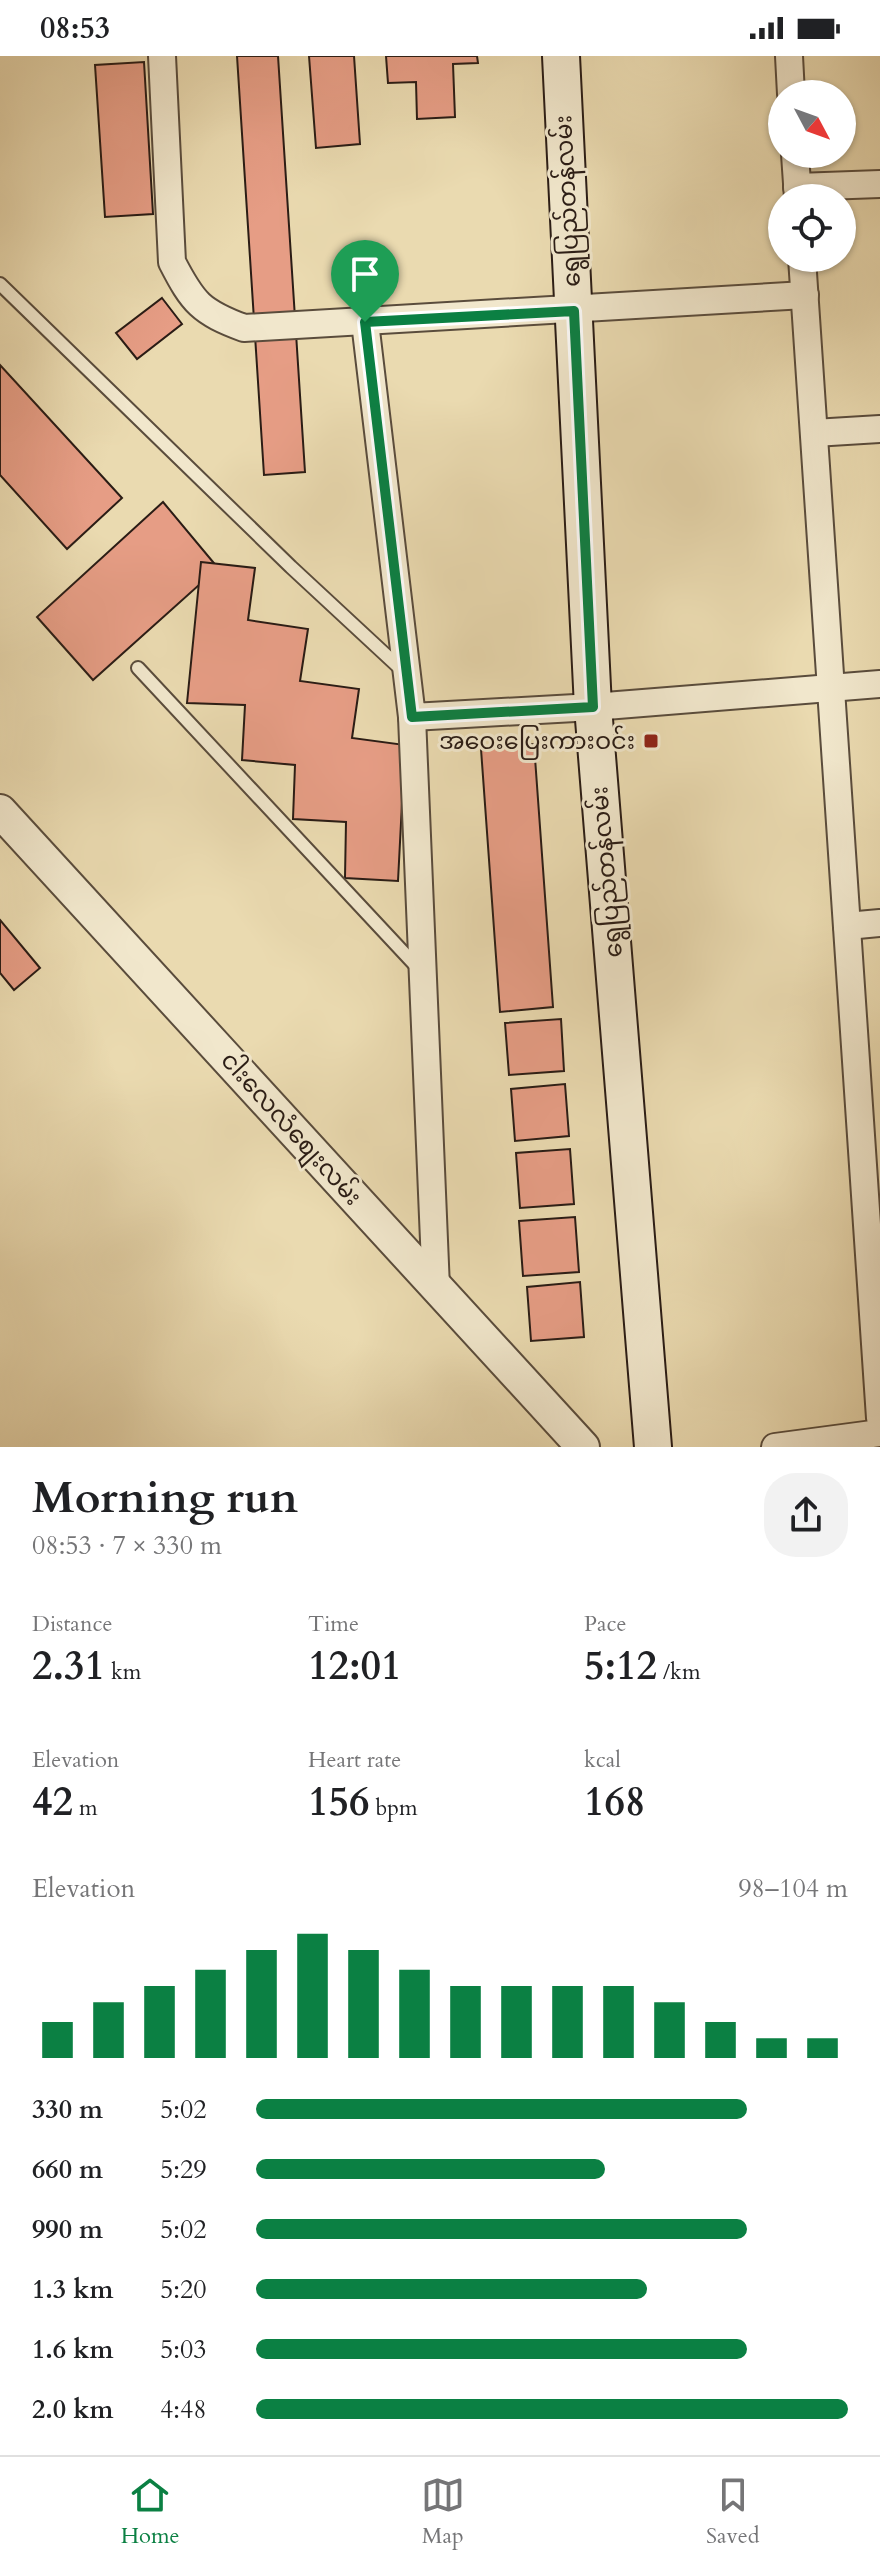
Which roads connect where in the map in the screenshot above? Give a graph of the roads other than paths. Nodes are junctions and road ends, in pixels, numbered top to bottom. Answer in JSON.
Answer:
{"nodes":[{"id":1,"x":162,"y":56,"type":"edge"},
{"id":2,"x":561,"y":56,"type":"edge"},
{"id":3,"x":789,"y":56,"type":"edge"},
{"id":4,"x":790,"y":80,"type":"edge"},
{"id":5,"x":880,"y":184,"type":"edge"},
{"id":6,"x":856,"y":186,"type":"edge"},
{"id":7,"x":803,"y":272,"type":"edge"},
{"id":8,"x":0,"y":284,"type":"edge"},
{"id":9,"x":805,"y":295,"type":"junction"},
{"id":10,"x":574,"y":311,"type":"junction"},
{"id":11,"x":365,"y":322,"type":"junction"},
{"id":12,"x":880,"y":429,"type":"edge"},
{"id":13,"x":814,"y":433,"type":"junction"},
{"id":14,"x":138,"y":668,"type":"dead end"},
{"id":15,"x":406,"y":673,"type":"junction"},
{"id":16,"x":880,"y":684,"type":"edge"},
{"id":17,"x":831,"y":688,"type":"junction"},
{"id":18,"x":593,"y":707,"type":"junction"},
{"id":19,"x":412,"y":717,"type":"junction"},
{"id":20,"x":0,"y":811,"type":"edge"},
{"id":21,"x":880,"y":923,"type":"edge"},
{"id":22,"x":847,"y":926,"type":"junction"},
{"id":23,"x":423,"y":973,"type":"junction"},
{"id":24,"x":872,"y":1180,"type":"edge"},
{"id":25,"x":436,"y":1288,"type":"junction"},
{"id":26,"x":880,"y":1418,"type":"edge"},
{"id":27,"x":880,"y":1433,"type":"edge"},
{"id":28,"x":583,"y":1447,"type":"edge"},
{"id":29,"x":653,"y":1447,"type":"edge"},
{"id":30,"x":775,"y":1447,"type":"edge"}],
"edges":[{"from":1,"to":11,"type":"street"},
{"from":2,"to":10,"type":"main road","name":"ရွေပြည်တန်လမ်း"},
{"from":3,"to":4,"type":"street"},
{"from":5,"to":6,"type":"street"},
{"from":7,"to":9,"type":"street"},
{"from":8,"to":15,"type":"lane"},
{"from":9,"to":10,"type":"street"},
{"from":9,"to":13,"type":"street"},
{"from":10,"to":11,"type":"street"},
{"from":10,"to":18,"type":"main road","name":"ရွေပြည်တန်လမ်း"},
{"from":11,"to":15,"type":"street"},
{"from":12,"to":13,"type":"street"},
{"from":13,"to":17,"type":"street"},
{"from":14,"to":23,"type":"lane"},
{"from":15,"to":19,"type":"street"},
{"from":16,"to":17,"type":"street"},
{"from":17,"to":18,"type":"street"},
{"from":17,"to":22,"type":"street"},
{"from":18,"to":19,"type":"street"},
{"from":18,"to":29,"type":"main road","name":"ရွေပြည်တန်လမ်း"},
{"from":19,"to":23,"type":"street"},
{"from":20,"to":25,"type":"street","name":"ငါးလေလံစျေးလမ်း"},
{"from":21,"to":22,"type":"street"},
{"from":22,"to":24,"type":"street"},
{"from":23,"to":25,"type":"street"},
{"from":24,"to":26,"type":"street"},
{"from":25,"to":28,"type":"street","name":"ငါးလေလံစျေးလမ်း"},
{"from":27,"to":30,"type":"street"}]}
